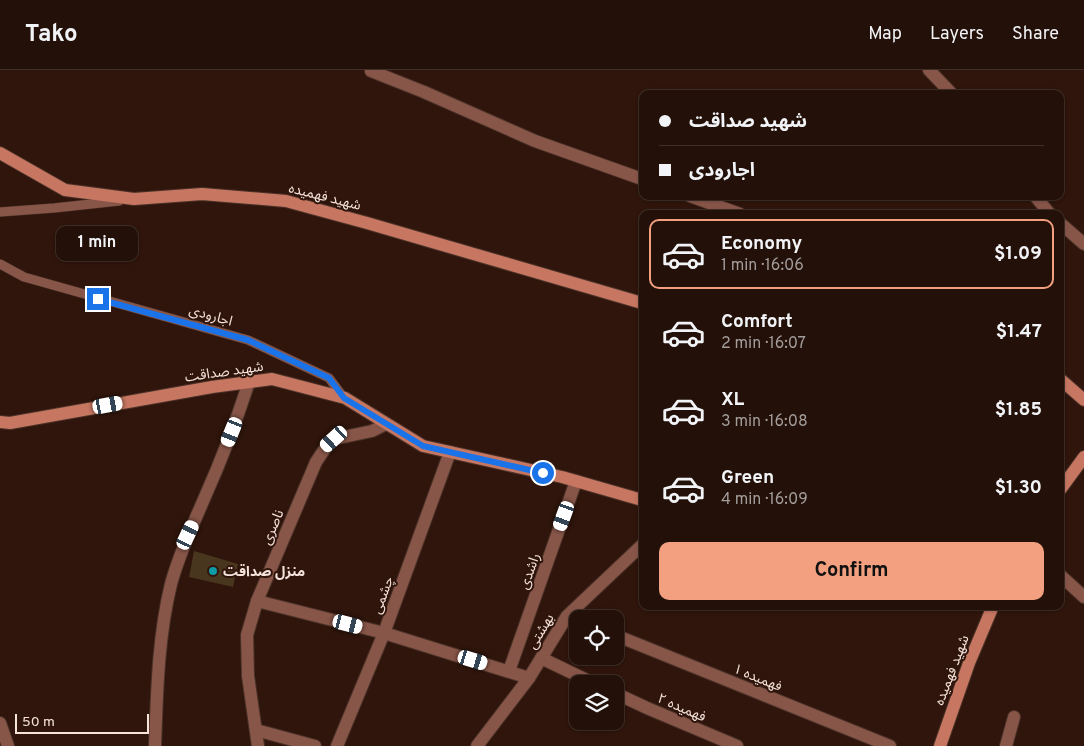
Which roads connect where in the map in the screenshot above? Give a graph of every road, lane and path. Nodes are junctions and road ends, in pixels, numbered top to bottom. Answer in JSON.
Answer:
{"nodes":[{"id":1,"x":929,"y":70,"type":"edge"},
{"id":2,"x":371,"y":71,"type":"edge"},
{"id":3,"x":948,"y":90,"type":"edge"},
{"id":4,"x":0,"y":153,"type":"edge"},
{"id":5,"x":639,"y":178,"type":"edge"},
{"id":6,"x":134,"y":199,"type":"junction"},
{"id":7,"x":701,"y":200,"type":"edge"},
{"id":8,"x":1038,"y":200,"type":"edge"},
{"id":9,"x":729,"y":210,"type":"edge"},
{"id":10,"x":1047,"y":210,"type":"edge"},
{"id":11,"x":0,"y":212,"type":"edge"},
{"id":12,"x":1064,"y":226,"type":"edge"},
{"id":13,"x":1084,"y":244,"type":"edge"},
{"id":14,"x":0,"y":264,"type":"edge"},
{"id":15,"x":639,"y":302,"type":"edge"},
{"id":16,"x":249,"y":382,"type":"junction"},
{"id":17,"x":1064,"y":382,"type":"edge"},
{"id":18,"x":344,"y":398,"type":"junction"},
{"id":19,"x":1084,"y":400,"type":"edge"},
{"id":20,"x":0,"y":422,"type":"edge"},
{"id":21,"x":386,"y":424,"type":"junction"},
{"id":22,"x":450,"y":452,"type":"junction"},
{"id":23,"x":1084,"y":457,"type":"edge"},
{"id":24,"x":576,"y":481,"type":"junction"},
{"id":25,"x":1064,"y":484,"type":"edge"},
{"id":26,"x":639,"y":499,"type":"edge"},
{"id":27,"x":639,"y":549,"type":"edge"},
{"id":28,"x":1064,"y":579,"type":"edge"},
{"id":29,"x":1084,"y":597,"type":"edge"},
{"id":30,"x":257,"y":601,"type":"junction"},
{"id":31,"x":580,"y":610,"type":"edge"},
{"id":32,"x":991,"y":610,"type":"edge"},
{"id":33,"x":569,"y":622,"type":"edge"},
{"id":34,"x":384,"y":633,"type":"junction"},
{"id":35,"x":624,"y":639,"type":"edge"},
{"id":36,"x":541,"y":658,"type":"junction"},
{"id":37,"x":509,"y":671,"type":"junction"},
{"id":38,"x":576,"y":675,"type":"edge"},
{"id":39,"x":529,"y":678,"type":"junction"},
{"id":40,"x":624,"y":697,"type":"edge"},
{"id":41,"x":1014,"y":717,"type":"dead end"},
{"id":42,"x":0,"y":723,"type":"edge"},
{"id":43,"x":256,"y":730,"type":"junction"},
{"id":44,"x":480,"y":745,"type":"edge"},
{"id":45,"x":8,"y":746,"type":"edge"},
{"id":46,"x":155,"y":746,"type":"edge"},
{"id":47,"x":258,"y":746,"type":"edge"},
{"id":48,"x":315,"y":746,"type":"edge"},
{"id":49,"x":337,"y":746,"type":"edge"},
{"id":50,"x":737,"y":746,"type":"edge"},
{"id":51,"x":890,"y":746,"type":"edge"},
{"id":52,"x":940,"y":746,"type":"edge"},
{"id":53,"x":1006,"y":746,"type":"edge"}],
"edges":[{"from":1,"to":3,"type":"street"},
{"from":2,"to":5,"type":"street"},
{"from":4,"to":6,"type":"street","name":"شهید فهمیده"},
{"from":6,"to":11,"type":"lane"},
{"from":6,"to":15,"type":"street","name":"شهید فهمیده"},
{"from":7,"to":9,"type":"street"},
{"from":8,"to":10,"type":"street"},
{"from":12,"to":13,"type":"street"},
{"from":14,"to":18,"type":"lane","name":"اجارودی"},
{"from":16,"to":18,"type":"street","name":"شهید صداقت"},
{"from":16,"to":20,"type":"street","name":"شهید صداقت"},
{"from":16,"to":46,"type":"street"},
{"from":17,"to":19,"type":"street"},
{"from":18,"to":21,"type":"street","name":"شهید صداقت"},
{"from":21,"to":22,"type":"street","name":"شهید صداقت"},
{"from":21,"to":30,"type":"street","name":"ناصری"},
{"from":22,"to":24,"type":"street","name":"شهید صداقت"},
{"from":22,"to":34,"type":"street","name":"چشمی"},
{"from":23,"to":25,"type":"street"},
{"from":24,"to":26,"type":"street","name":"شهید صداقت"},
{"from":24,"to":37,"type":"street","name":"راشدی"},
{"from":27,"to":31,"type":"street","name":"بهشتی"},
{"from":28,"to":29,"type":"street"},
{"from":30,"to":34,"type":"street"},
{"from":30,"to":43,"type":"street","name":"ناصری"},
{"from":32,"to":52,"type":"street","name":"شهید فهمیده"},
{"from":33,"to":36,"type":"street","name":"بهشتی"},
{"from":34,"to":37,"type":"street"},
{"from":34,"to":49,"type":"street","name":"چشمی"},
{"from":35,"to":51,"type":"street","name":"فهمیده ۱"},
{"from":36,"to":38,"type":"street"},
{"from":36,"to":39,"type":"street","name":"بهشتی"},
{"from":37,"to":39,"type":"street"},
{"from":39,"to":44,"type":"street","name":"بهشتی"},
{"from":40,"to":50,"type":"street","name":"فهمیده ۲"},
{"from":41,"to":53,"type":"street"},
{"from":42,"to":45,"type":"street"},
{"from":43,"to":47,"type":"street","name":"ناصری"},
{"from":43,"to":48,"type":"street"}]}
